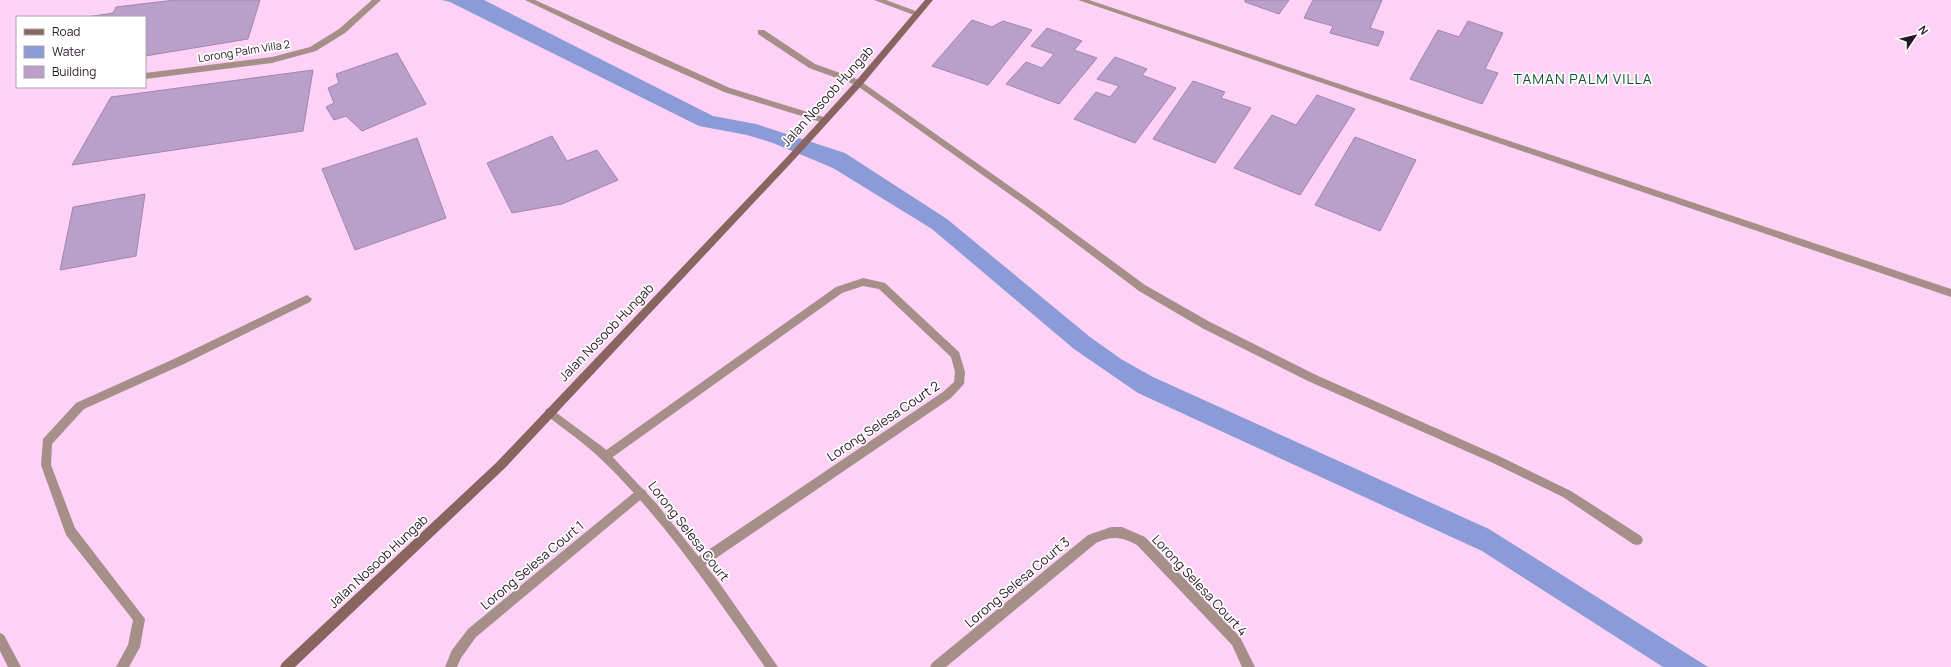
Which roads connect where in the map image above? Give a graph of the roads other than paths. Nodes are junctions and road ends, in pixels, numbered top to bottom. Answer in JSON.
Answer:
{"nodes":[{"id":1,"x":377,"y":0,"type":"edge"},
{"id":2,"x":529,"y":0,"type":"edge"},
{"id":3,"x":878,"y":0,"type":"edge"},
{"id":4,"x":929,"y":0,"type":"edge"},
{"id":5,"x":1082,"y":0,"type":"edge"},
{"id":6,"x":917,"y":14,"type":"junction"},
{"id":7,"x":761,"y":32,"type":"dead end"},
{"id":8,"x":146,"y":76,"type":"edge"},
{"id":9,"x":859,"y":83,"type":"junction"},
{"id":10,"x":824,"y":120,"type":"junction"},
{"id":11,"x":1951,"y":293,"type":"edge"},
{"id":12,"x":307,"y":299,"type":"dead end"},
{"id":13,"x":550,"y":412,"type":"junction"},
{"id":14,"x":606,"y":456,"type":"junction"},
{"id":15,"x":641,"y":493,"type":"junction"},
{"id":16,"x":1121,"y":531,"type":"joint"},
{"id":17,"x":1637,"y":540,"type":"dead end"},
{"id":18,"x":699,"y":563,"type":"junction"},
{"id":19,"x":0,"y":639,"type":"edge"},
{"id":20,"x":15,"y":667,"type":"edge"},
{"id":21,"x":122,"y":667,"type":"edge"},
{"id":22,"x":286,"y":667,"type":"edge"},
{"id":23,"x":451,"y":667,"type":"edge"},
{"id":24,"x":772,"y":667,"type":"edge"},
{"id":25,"x":936,"y":667,"type":"edge"},
{"id":26,"x":1249,"y":667,"type":"edge"}],
"edges":[{"from":1,"to":8,"type":"street","name":"Lorong Palm Villa 2"},
{"from":2,"to":10,"type":"street"},
{"from":3,"to":6,"type":"street"},
{"from":4,"to":6,"type":"main road","name":"Jalan Nosoob Hungab"},
{"from":5,"to":11,"type":"street"},
{"from":6,"to":9,"type":"main road","name":"Jalan Nosoob Hungab"},
{"from":7,"to":9,"type":"street"},
{"from":9,"to":10,"type":"main road","name":"Jalan Nosoob Hungab"},
{"from":9,"to":17,"type":"street"},
{"from":10,"to":13,"type":"main road","name":"Jalan Nosoob Hungab"},
{"from":12,"to":21,"type":"street"},
{"from":13,"to":14,"type":"street","name":"Lorong Selesa Court"},
{"from":13,"to":22,"type":"main road","name":"Jalan Nosoob Hungab"},
{"from":14,"to":15,"type":"street","name":"Lorong Selesa Court"},
{"from":14,"to":18,"type":"street","name":"Lorong Selesa Court 2"},
{"from":15,"to":18,"type":"street","name":"Lorong Selesa Court"},
{"from":15,"to":23,"type":"street","name":"Lorong Selesa Court 1"},
{"from":16,"to":25,"type":"street","name":"Lorong Selesa Court 3"},
{"from":16,"to":26,"type":"street","name":"Lorong Selesa Court 4"},
{"from":18,"to":24,"type":"street","name":"Lorong Selesa Court"},
{"from":19,"to":20,"type":"street"}]}
